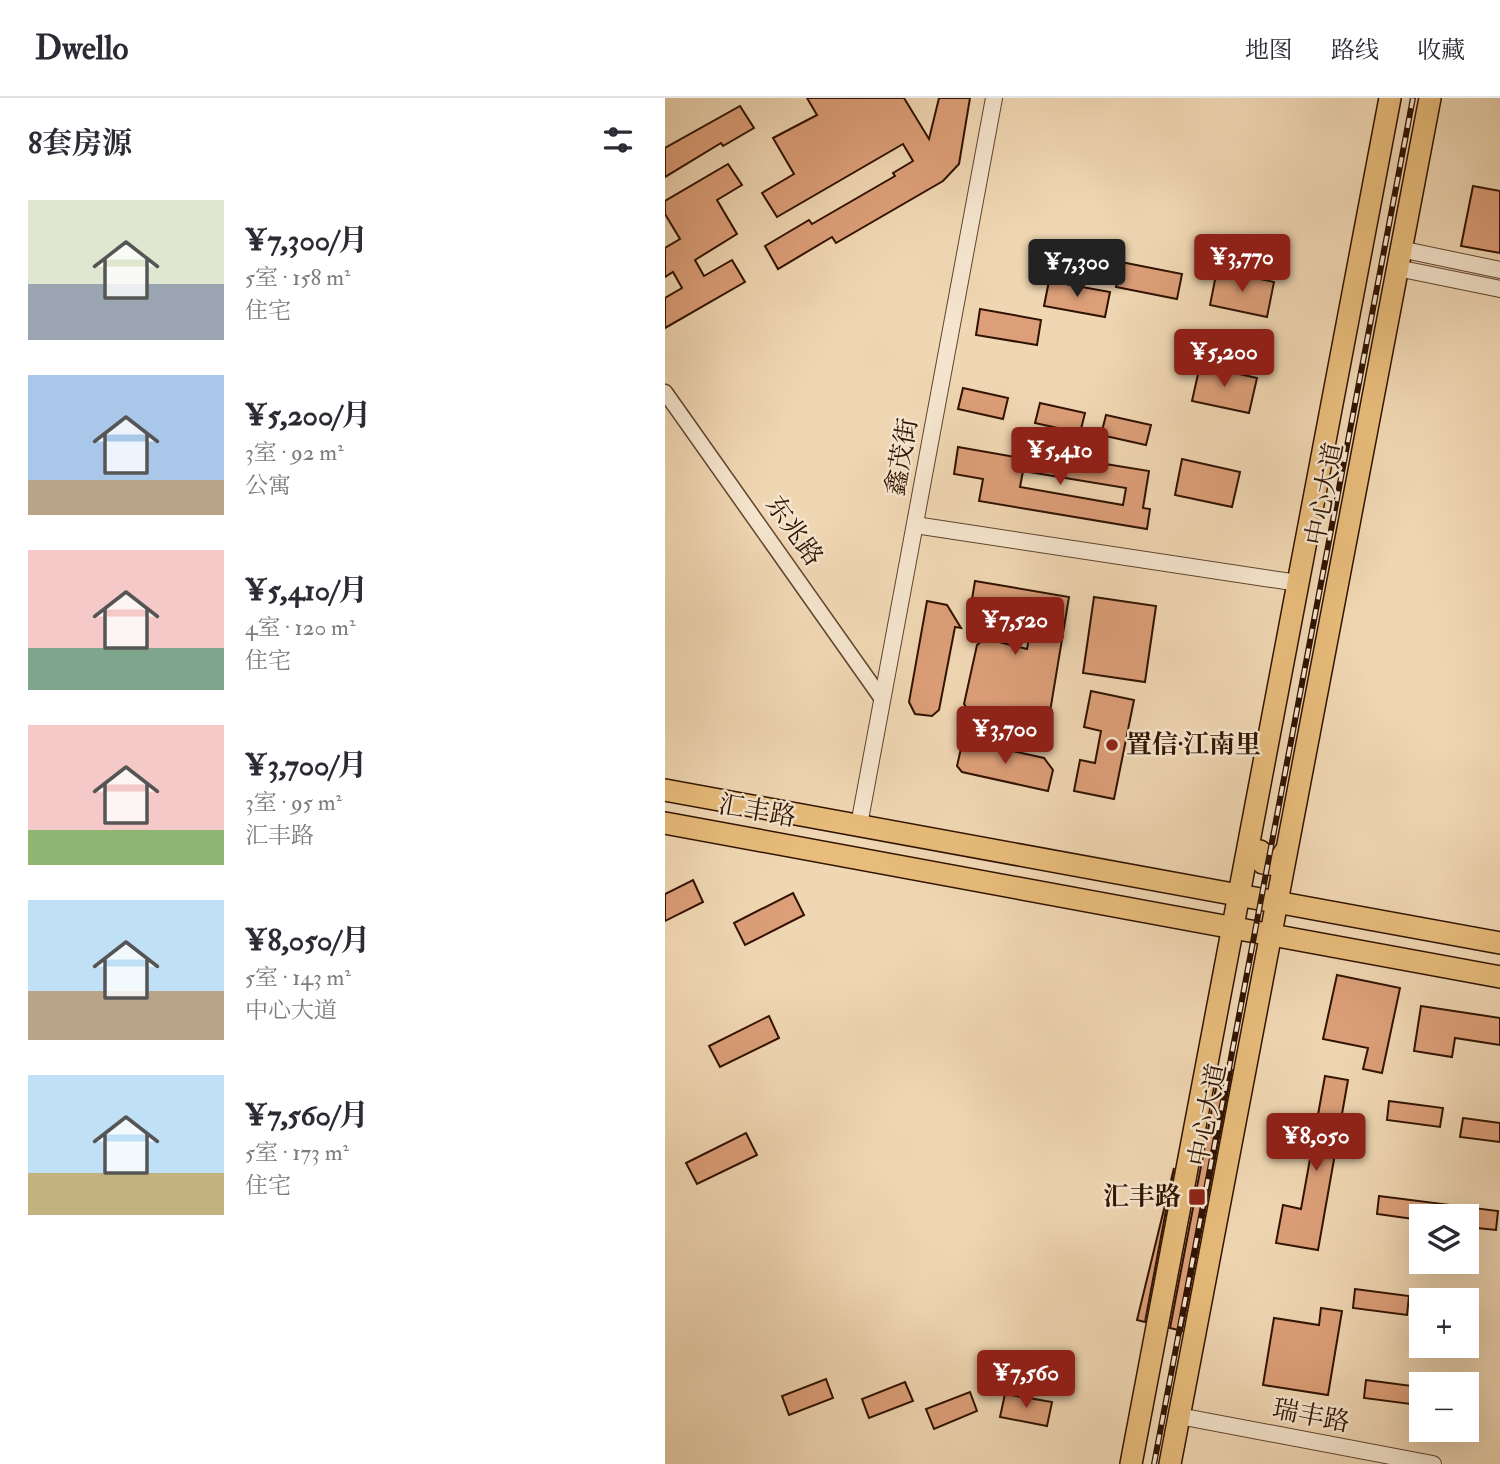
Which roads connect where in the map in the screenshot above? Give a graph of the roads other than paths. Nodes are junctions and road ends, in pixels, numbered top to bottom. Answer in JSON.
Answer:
{"nodes":[{"id":1,"x":993,"y":98,"type":"edge"},
{"id":2,"x":1390,"y":98,"type":"edge"},
{"id":3,"x":1430,"y":98,"type":"edge"},
{"id":4,"x":1399,"y":259,"type":"junction"},
{"id":5,"x":1500,"y":270,"type":"edge"},
{"id":6,"x":1500,"y":289,"type":"edge"},
{"id":7,"x":665,"y":392,"type":"edge"},
{"id":8,"x":915,"y":525,"type":"junction"},
{"id":9,"x":1298,"y":583,"type":"junction"},
{"id":10,"x":1276,"y":698,"type":"junction"},
{"id":11,"x":882,"y":699,"type":"junction"},
{"id":12,"x":665,"y":790,"type":"edge"},
{"id":13,"x":665,"y":823,"type":"edge"},
{"id":14,"x":859,"y":825,"type":"junction"},
{"id":15,"x":1260,"y":850,"type":"junction"},
{"id":16,"x":1285,"y":852,"type":"junction"},
{"id":17,"x":1246,"y":895,"type":"junction"},
{"id":18,"x":1277,"y":901,"type":"junction"},
{"id":19,"x":1252,"y":931,"type":"junction"},
{"id":20,"x":1500,"y":943,"type":"edge"},
{"id":21,"x":1500,"y":977,"type":"edge"},
{"id":22,"x":1184,"y":1389,"type":"junction"},
{"id":23,"x":1179,"y":1416,"type":"junction"},
{"id":24,"x":1131,"y":1464,"type":"edge"},
{"id":25,"x":1170,"y":1464,"type":"edge"},
{"id":26,"x":1433,"y":1464,"type":"edge"}],
"edges":[{"from":1,"to":8,"type":"street","name":"鑫茂街"},
{"from":2,"to":9,"type":"main road","name":"中心大道"},
{"from":3,"to":4,"type":"main road","name":"中心大道"},
{"from":4,"to":5,"type":"street"},
{"from":4,"to":6,"type":"street"},
{"from":4,"to":16,"type":"main road","name":"中心大道"},
{"from":7,"to":11,"type":"street","name":"东兆路"},
{"from":8,"to":9,"type":"street"},
{"from":8,"to":11,"type":"street","name":"鑫茂街"},
{"from":9,"to":10,"type":"main road","name":"中心大道"},
{"from":10,"to":15,"type":"main road","name":"中心大道"},
{"from":10,"to":17,"type":"main road","name":"中心大道"},
{"from":11,"to":14,"type":"street","name":"鑫茂街"},
{"from":12,"to":14,"type":"main road","name":"汇丰路"},
{"from":13,"to":19,"type":"main road","name":"汇丰路"},
{"from":14,"to":17,"type":"main road","name":"汇丰路"},
{"from":15,"to":16,"type":"main road"},
{"from":15,"to":17,"type":"main road","name":"中心大道"},
{"from":16,"to":18,"type":"main road","name":"中心大道"},
{"from":17,"to":18,"type":"main road","name":"汇丰路"},
{"from":17,"to":19,"type":"main road","name":"中心大道"},
{"from":18,"to":19,"type":"main road","name":"中心大道"},
{"from":18,"to":20,"type":"main road","name":"汇丰路"},
{"from":19,"to":21,"type":"main road","name":"汇丰路"},
{"from":19,"to":22,"type":"main road","name":"中心大道"},
{"from":19,"to":22,"type":"main road","name":"中心大道"},
{"from":19,"to":24,"type":"main road","name":"中心大道"},
{"from":22,"to":23,"type":"main road","name":"中心大道"},
{"from":23,"to":25,"type":"main road","name":"中心大道"},
{"from":23,"to":26,"type":"street","name":"瑞丰路"}]}
